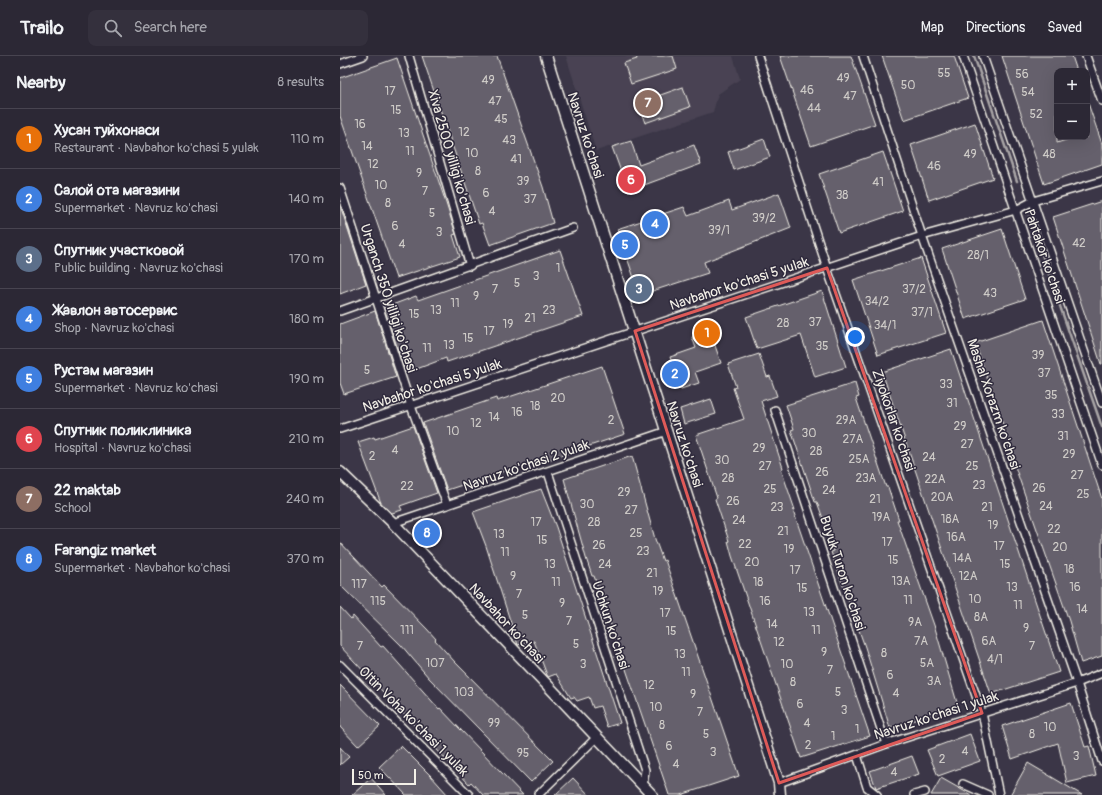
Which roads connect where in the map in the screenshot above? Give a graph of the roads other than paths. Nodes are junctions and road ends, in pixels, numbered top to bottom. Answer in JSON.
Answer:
{"nodes":[{"id":1,"x":363,"y":56,"type":"edge"},
{"id":2,"x":409,"y":56,"type":"edge"},
{"id":3,"x":546,"y":56,"type":"edge"},
{"id":4,"x":758,"y":56,"type":"edge"},
{"id":5,"x":863,"y":56,"type":"edge"},
{"id":6,"x":963,"y":56,"type":"edge"},
{"id":7,"x":983,"y":56,"type":"edge"},
{"id":8,"x":1086,"y":56,"type":"edge"},
{"id":9,"x":340,"y":64,"type":"edge"},
{"id":10,"x":1102,"y":101,"type":"edge"},
{"id":11,"x":1102,"y":181,"type":"edge"},
{"id":12,"x":340,"y":188,"type":"edge"},
{"id":13,"x":1034,"y":201,"type":"junction"},
{"id":14,"x":1016,"y":210,"type":"junction"},
{"id":15,"x":573,"y":228,"type":"dead end"},
{"id":16,"x":922,"y":236,"type":"junction"},
{"id":17,"x":470,"y":266,"type":"junction"},
{"id":18,"x":827,"y":268,"type":"junction"},
{"id":19,"x":376,"y":298,"type":"junction"},
{"id":20,"x":340,"y":311,"type":"edge"},
{"id":21,"x":635,"y":331,"type":"junction"},
{"id":22,"x":1102,"y":403,"type":"edge"},
{"id":23,"x":411,"y":406,"type":"junction"},
{"id":24,"x":775,"y":410,"type":"dead end"},
{"id":25,"x":340,"y":429,"type":"edge"},
{"id":26,"x":666,"y":431,"type":"junction"},
{"id":27,"x":1102,"y":465,"type":"edge"},
{"id":28,"x":340,"y":472,"type":"edge"},
{"id":29,"x":548,"y":472,"type":"junction"},
{"id":30,"x":447,"y":505,"type":"junction"},
{"id":31,"x":393,"y":523,"type":"junction"},
{"id":32,"x":340,"y":665,"type":"edge"},
{"id":33,"x":1102,"y":673,"type":"edge"},
{"id":34,"x":1077,"y":683,"type":"junction"},
{"id":35,"x":982,"y":714,"type":"junction"},
{"id":36,"x":596,"y":738,"type":"junction"},
{"id":37,"x":886,"y":744,"type":"junction"},
{"id":38,"x":857,"y":755,"type":"junction"},
{"id":39,"x":1102,"y":761,"type":"edge"},
{"id":40,"x":779,"y":783,"type":"junction"},
{"id":41,"x":964,"y":784,"type":"dead end"},
{"id":42,"x":643,"y":787,"type":"junction"},
{"id":43,"x":925,"y":792,"type":"dead end"},
{"id":44,"x":469,"y":795,"type":"edge"},
{"id":45,"x":538,"y":795,"type":"edge"},
{"id":46,"x":652,"y":795,"type":"edge"},
{"id":47,"x":780,"y":795,"type":"edge"},
{"id":48,"x":877,"y":795,"type":"edge"},
{"id":49,"x":914,"y":795,"type":"edge"},
{"id":50,"x":988,"y":795,"type":"edge"},
{"id":51,"x":999,"y":795,"type":"edge"}],
"edges":[{"from":1,"to":9,"type":"street"},
{"from":2,"to":17,"type":"street","name":"Xiva 2500 yilligi ko'chasi"},
{"from":3,"to":21,"type":"street","name":"Navruz ko'chasi"},
{"from":4,"to":18,"type":"street","name":"Ziyokorlar ko'chasi"},
{"from":5,"to":16,"type":"street","name":"Mashal Xorazm ko'chasi"},
{"from":6,"to":14,"type":"street","name":"Pahtakor ko'chasi"},
{"from":7,"to":13,"type":"street","name":"Pahtakor ko'chasi"},
{"from":8,"to":10,"type":"street"},
{"from":11,"to":13,"type":"street","name":"Navbahor ko'chasi 5 yulak"},
{"from":12,"to":19,"type":"street","name":"Urganch 350 yilligi ko'chasi"},
{"from":13,"to":14,"type":"street","name":"Navbahor ko'chasi 5 yulak"},
{"from":13,"to":22,"type":"street","name":"Pahtakor ko'chasi"},
{"from":14,"to":16,"type":"street","name":"Navbahor ko'chasi 5 yulak"},
{"from":14,"to":27,"type":"street","name":"Pahtakor ko'chasi"},
{"from":15,"to":17,"type":"street"},
{"from":16,"to":18,"type":"street","name":"Navbahor ko'chasi 5 yulak"},
{"from":16,"to":34,"type":"street","name":"Mashal Xorazm ko'chasi"},
{"from":17,"to":19,"type":"street"},
{"from":18,"to":21,"type":"street","name":"Navbahor ko'chasi 5 yulak"},
{"from":18,"to":35,"type":"street","name":"Ziyokorlar ko'chasi"},
{"from":19,"to":20,"type":"street"},
{"from":19,"to":23,"type":"street","name":"Urganch 350 yilligi ko'chasi"},
{"from":21,"to":23,"type":"street","name":"Navbahor ko'chasi 5 yulak"},
{"from":21,"to":26,"type":"street","name":"Navruz ko'chasi"},
{"from":23,"to":25,"type":"street","name":"Navbahor ko'chasi 5 yulak"},
{"from":23,"to":30,"type":"street","name":"Urganch 350 yilligi ko'chasi"},
{"from":24,"to":37,"type":"street","name":"Buyuk Turon ko'chasi"},
{"from":26,"to":29,"type":"street","name":"Navruz ko'chasi 2 yulak"},
{"from":26,"to":40,"type":"street","name":"Navruz ko'chasi"},
{"from":28,"to":31,"type":"street","name":"Navbahor ko'chasi"},
{"from":29,"to":30,"type":"street","name":"Navruz ko'chasi 2 yulak"},
{"from":29,"to":42,"type":"street","name":"Uchkun ko'chasi"},
{"from":30,"to":31,"type":"street","name":"Navruz ko'chasi 2 yulak"},
{"from":31,"to":36,"type":"street","name":"Navbahor ko'chasi"},
{"from":32,"to":44,"type":"street","name":"Oltin Voha ko'chasi 1 yulak"},
{"from":33,"to":34,"type":"street","name":"Navruz ko'chasi 1 yulak"},
{"from":34,"to":35,"type":"street","name":"Navruz ko'chasi 1 yulak"},
{"from":34,"to":39,"type":"street","name":"Mashal Xorazm ko'chasi"},
{"from":35,"to":37,"type":"street","name":"Navruz ko'chasi 1 yulak"},
{"from":35,"to":51,"type":"street","name":"Ziyokorlar ko'chasi"},
{"from":36,"to":42,"type":"street","name":"Navbahor ko'chasi"},
{"from":36,"to":45,"type":"street"},
{"from":37,"to":38,"type":"street","name":"Navruz ko'chasi 1 yulak"},
{"from":38,"to":40,"type":"street","name":"Navruz ko'chasi 1 yulak"},
{"from":38,"to":48,"type":"street"},
{"from":40,"to":47,"type":"street","name":"Navruz ko'chasi"},
{"from":41,"to":50,"type":"street"},
{"from":42,"to":46,"type":"street","name":"Navbahor ko'chasi"},
{"from":43,"to":49,"type":"street"}]}
